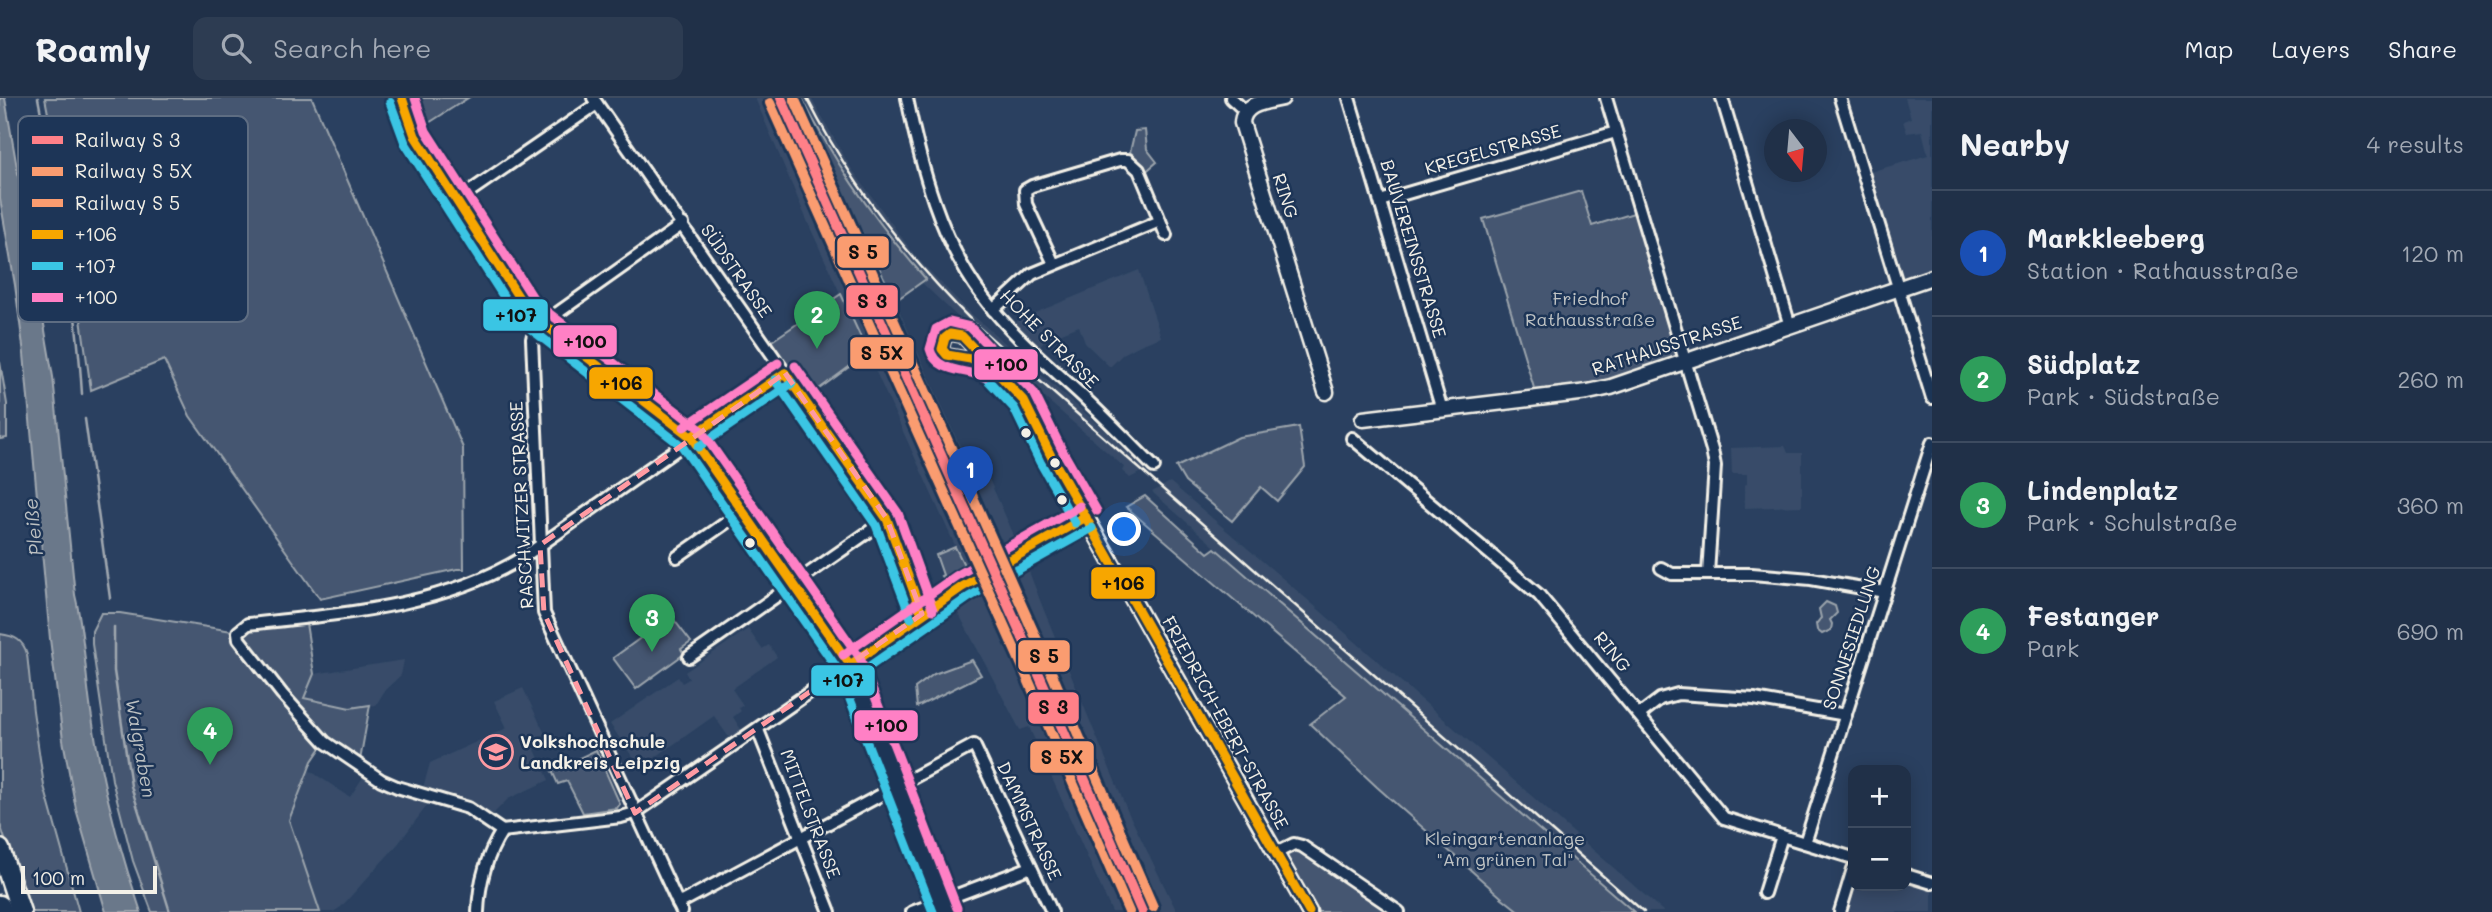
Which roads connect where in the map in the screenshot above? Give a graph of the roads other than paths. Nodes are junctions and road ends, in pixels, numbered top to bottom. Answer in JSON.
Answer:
{"nodes":[{"id":1,"x":402,"y":98,"type":"edge"},
{"id":2,"x":907,"y":98,"type":"edge"},
{"id":3,"x":1231,"y":98,"type":"edge"},
{"id":4,"x":1282,"y":98,"type":"edge"},
{"id":5,"x":1349,"y":98,"type":"edge"},
{"id":6,"x":1606,"y":98,"type":"edge"},
{"id":7,"x":1721,"y":98,"type":"edge"},
{"id":8,"x":1840,"y":98,"type":"edge"},
{"id":9,"x":595,"y":101,"type":"edge"},
{"id":10,"x":1245,"y":111,"type":"junction"},
{"id":11,"x":1616,"y":132,"type":"junction"},
{"id":12,"x":456,"y":201,"type":"junction"},
{"id":13,"x":1380,"y":201,"type":"junction"},
{"id":14,"x":1160,"y":221,"type":"junction"},
{"id":15,"x":683,"y":224,"type":"junction"},
{"id":16,"x":1166,"y":235,"type":"dead end"},
{"id":17,"x":1054,"y":264,"type":"junction"},
{"id":18,"x":1930,"y":278,"type":"edge"},
{"id":19,"x":1899,"y":289,"type":"junction"},
{"id":20,"x":993,"y":310,"type":"junction"},
{"id":21,"x":539,"y":322,"type":"junction"},
{"id":22,"x":1790,"y":326,"type":"junction"},
{"id":23,"x":1686,"y":362,"type":"junction"},
{"id":24,"x":989,"y":366,"type":"dead end"},
{"id":25,"x":785,"y":373,"type":"junction"},
{"id":26,"x":1326,"y":392,"type":"dead end"},
{"id":27,"x":1932,"y":398,"type":"edge"},
{"id":28,"x":1443,"y":410,"type":"junction"},
{"id":29,"x":1363,"y":419,"type":"dead end"},
{"id":30,"x":691,"y":437,"type":"junction"},
{"id":31,"x":1352,"y":438,"type":"dead end"},
{"id":32,"x":1932,"y":443,"type":"edge"},
{"id":33,"x":1154,"y":467,"type":"dead end"},
{"id":34,"x":743,"y":511,"type":"junction"},
{"id":35,"x":1086,"y":517,"type":"junction"},
{"id":36,"x":887,"y":519,"type":"junction"},
{"id":37,"x":540,"y":545,"type":"junction"},
{"id":38,"x":677,"y":556,"type":"dead end"},
{"id":39,"x":1661,"y":568,"type":"dead end"},
{"id":40,"x":1708,"y":574,"type":"junction"},
{"id":41,"x":792,"y":584,"type":"junction"},
{"id":42,"x":1885,"y":592,"type":"junction"},
{"id":43,"x":922,"y":614,"type":"junction"},
{"id":44,"x":689,"y":657,"type":"dead end"},
{"id":45,"x":850,"y":665,"type":"junction"},
{"id":46,"x":1639,"y":715,"type":"junction"},
{"id":47,"x":1846,"y":715,"type":"junction"},
{"id":48,"x":758,"y":730,"type":"junction"},
{"id":49,"x":898,"y":786,"type":"junction"},
{"id":50,"x":635,"y":813,"type":"junction"},
{"id":51,"x":502,"y":831,"type":"junction"},
{"id":52,"x":1782,"y":836,"type":"junction"},
{"id":53,"x":801,"y":838,"type":"junction"},
{"id":54,"x":1805,"y":843,"type":"junction"},
{"id":55,"x":0,"y":849,"type":"edge"},
{"id":56,"x":1276,"y":853,"type":"junction"},
{"id":57,"x":1848,"y":856,"type":"edge"},
{"id":58,"x":1031,"y":867,"type":"junction"},
{"id":59,"x":1911,"y":877,"type":"edge"},
{"id":60,"x":1932,"y":883,"type":"edge"},
{"id":61,"x":1848,"y":886,"type":"edge"},
{"id":62,"x":1764,"y":893,"type":"dead end"},
{"id":63,"x":0,"y":905,"type":"edge"},
{"id":64,"x":944,"y":906,"type":"edge"},
{"id":65,"x":680,"y":908,"type":"edge"},
{"id":66,"x":2,"y":912,"type":"edge"},
{"id":67,"x":21,"y":912,"type":"edge"},
{"id":68,"x":478,"y":912,"type":"edge"},
{"id":69,"x":830,"y":912,"type":"edge"},
{"id":70,"x":912,"y":912,"type":"edge"},
{"id":71,"x":1052,"y":912,"type":"edge"},
{"id":72,"x":1309,"y":912,"type":"edge"},
{"id":73,"x":1399,"y":912,"type":"edge"},
{"id":74,"x":1840,"y":912,"type":"edge"}],
"edges":[{"from":1,"to":12,"type":"main road"},
{"from":2,"to":20,"type":"street","name":"HOHE STRASSE"},
{"from":3,"to":10,"type":"street"},
{"from":4,"to":10,"type":"street"},
{"from":5,"to":13,"type":"street","name":"BAUVEREINSSTRASSE"},
{"from":6,"to":11,"type":"street"},
{"from":7,"to":22,"type":"street"},
{"from":8,"to":19,"type":"street"},
{"from":9,"to":12,"type":"street"},
{"from":9,"to":15,"type":"street","name":"SÜDSTRASSE"},
{"from":10,"to":26,"type":"street","name":"RING"},
{"from":11,"to":13,"type":"street","name":"KREGELSTRASSE"},
{"from":11,"to":23,"type":"street"},
{"from":12,"to":21,"type":"main road"},
{"from":13,"to":28,"type":"street","name":"BAUVEREINSSTRASSE"},
{"from":14,"to":16,"type":"street"},
{"from":14,"to":17,"type":"street"},
{"from":14,"to":17,"type":"street"},
{"from":15,"to":21,"type":"street"},
{"from":15,"to":25,"type":"street","name":"SÜDSTRASSE"},
{"from":17,"to":20,"type":"street"},
{"from":18,"to":19,"type":"street","name":"RATHAUSSTRASSE"},
{"from":19,"to":22,"type":"street","name":"RATHAUSSTRASSE"},
{"from":19,"to":27,"type":"street"},
{"from":20,"to":33,"type":"street","name":"HOHE STRASSE"},
{"from":21,"to":30,"type":"main road"},
{"from":21,"to":37,"type":"street","name":"RASCHWITZER STRASSE"},
{"from":22,"to":23,"type":"street","name":"RATHAUSSTRASSE"},
{"from":23,"to":28,"type":"street","name":"RATHAUSSTRASSE"},
{"from":23,"to":40,"type":"street"},
{"from":24,"to":35,"type":"street"},
{"from":25,"to":30,"type":"street"},
{"from":25,"to":36,"type":"street","name":"SÜDSTRASSE"},
{"from":28,"to":29,"type":"street","name":"RATHAUSSTRASSE"},
{"from":30,"to":34,"type":"main road"},
{"from":30,"to":37,"type":"street"},
{"from":31,"to":46,"type":"street","name":"RING"},
{"from":32,"to":42,"type":"street","name":"SONNESIEDLUNG"},
{"from":34,"to":38,"type":"street"},
{"from":34,"to":41,"type":"main road"},
{"from":35,"to":43,"type":"street"},
{"from":35,"to":56,"type":"street","name":"FRIEDRICH-EBERT-STRASSE"},
{"from":36,"to":41,"type":"street"},
{"from":36,"to":43,"type":"street","name":"SÜDSTRASSE"},
{"from":37,"to":50,"type":"street","name":"RASCHWITZER STRASSE"},
{"from":37,"to":51,"type":"street"},
{"from":39,"to":40,"type":"street"},
{"from":40,"to":42,"type":"street"},
{"from":41,"to":44,"type":"street"},
{"from":41,"to":45,"type":"main road"},
{"from":42,"to":47,"type":"street","name":"SONNESIEDLUNG"},
{"from":43,"to":45,"type":"street"},
{"from":45,"to":48,"type":"street"},
{"from":45,"to":49,"type":"main road"},
{"from":46,"to":47,"type":"street"},
{"from":46,"to":52,"type":"street","name":"RING"},
{"from":47,"to":54,"type":"street","name":"SONNESIEDLUNG"},
{"from":48,"to":50,"type":"street"},
{"from":48,"to":53,"type":"street","name":"MITTELSTRASSE"},
{"from":49,"to":53,"type":"street"},
{"from":49,"to":58,"type":"street","name":"DAMMSTRASSE"},
{"from":49,"to":64,"type":"main road"},
{"from":50,"to":51,"type":"street"},
{"from":50,"to":65,"type":"street","name":"RASCHWITZER STRASSE"},
{"from":51,"to":68,"type":"street"},
{"from":52,"to":54,"type":"street","name":"RING"},
{"from":52,"to":62,"type":"street"},
{"from":53,"to":65,"type":"street"},
{"from":53,"to":69,"type":"street","name":"MITTELSTRASSE"},
{"from":54,"to":57,"type":"street","name":"RING"},
{"from":55,"to":67,"type":"highway"},
{"from":56,"to":72,"type":"street","name":"FRIEDRICH-EBERT-STRASSE"},
{"from":56,"to":73,"type":"street"},
{"from":58,"to":64,"type":"street"},
{"from":58,"to":71,"type":"street","name":"DAMMSTRASSE"},
{"from":59,"to":60,"type":"street"},
{"from":61,"to":74,"type":"street"},
{"from":63,"to":66,"type":"highway"},
{"from":64,"to":70,"type":"street"}]}
